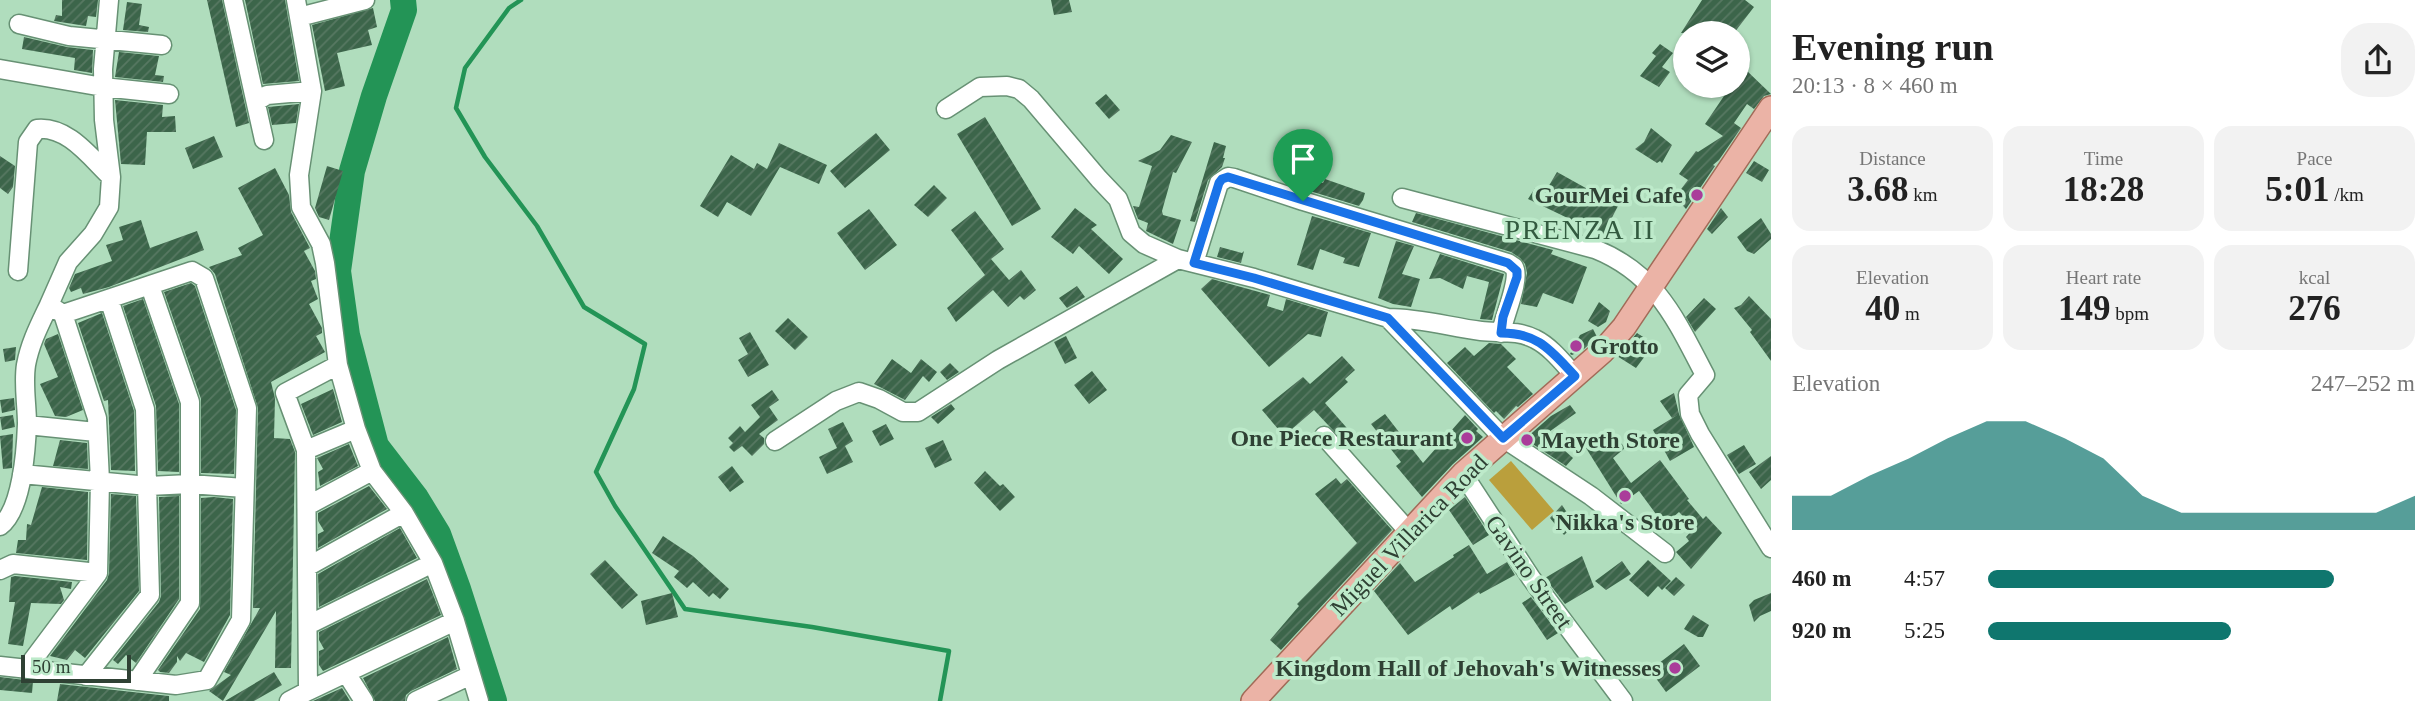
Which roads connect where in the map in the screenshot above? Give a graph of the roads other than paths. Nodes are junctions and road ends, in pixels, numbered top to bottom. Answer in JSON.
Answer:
{"nodes":[{"id":1,"x":109,"y":0,"type":"edge"},
{"id":2,"x":233,"y":0,"type":"edge"},
{"id":3,"x":365,"y":0,"type":"edge"},
{"id":4,"x":298,"y":9,"type":"edge"},
{"id":5,"x":19,"y":24,"type":"dead end"},
{"id":6,"x":107,"y":38,"type":"junction"},
{"id":7,"x":162,"y":45,"type":"dead end"},
{"id":8,"x":0,"y":69,"type":"edge"},
{"id":9,"x":103,"y":87,"type":"junction"},
{"id":10,"x":312,"y":91,"type":"junction"},
{"id":11,"x":169,"y":94,"type":"dead end"},
{"id":12,"x":257,"y":101,"type":"junction"},
{"id":13,"x":1771,"y":108,"type":"edge"},
{"id":14,"x":946,"y":109,"type":"dead end"},
{"id":15,"x":264,"y":140,"type":"dead end"},
{"id":16,"x":111,"y":177,"type":"junction"},
{"id":17,"x":1402,"y":198,"type":"dead end"},
{"id":18,"x":1186,"y":261,"type":"junction"},
{"id":19,"x":18,"y":271,"type":"dead end"},
{"id":20,"x":150,"y":286,"type":"junction"},
{"id":21,"x":1651,"y":286,"type":"junction"},
{"id":22,"x":108,"y":299,"type":"junction"},
{"id":23,"x":56,"y":309,"type":"junction"},
{"id":24,"x":1388,"y":318,"type":"junction"},
{"id":25,"x":1501,"y":333,"type":"junction"},
{"id":26,"x":338,"y":365,"type":"junction"},
{"id":27,"x":1575,"y":376,"type":"junction"},
{"id":28,"x":27,"y":425,"type":"junction"},
{"id":29,"x":356,"y":429,"type":"junction"},
{"id":30,"x":96,"y":432,"type":"junction"},
{"id":31,"x":1324,"y":436,"type":"dead end"},
{"id":32,"x":1503,"y":438,"type":"junction"},
{"id":33,"x":775,"y":441,"type":"dead end"},
{"id":34,"x":306,"y":450,"type":"junction"},
{"id":35,"x":372,"y":471,"type":"junction"},
{"id":36,"x":22,"y":474,"type":"junction"},
{"id":37,"x":1463,"y":474,"type":"junction"},
{"id":38,"x":100,"y":481,"type":"junction"},
{"id":39,"x":190,"y":484,"type":"junction"},
{"id":40,"x":148,"y":486,"type":"junction"},
{"id":41,"x":244,"y":488,"type":"junction"},
{"id":42,"x":307,"y":506,"type":"junction"},
{"id":43,"x":404,"y":513,"type":"junction"},
{"id":44,"x":0,"y":526,"type":"edge"},
{"id":45,"x":1409,"y":532,"type":"junction"},
{"id":46,"x":1771,"y":548,"type":"edge"},
{"id":47,"x":1665,"y":553,"type":"dead end"},
{"id":48,"x":433,"y":563,"type":"junction"},
{"id":49,"x":307,"y":567,"type":"junction"},
{"id":50,"x":0,"y":570,"type":"edge"},
{"id":51,"x":98,"y":573,"type":"junction"},
{"id":52,"x":455,"y":621,"type":"junction"},
{"id":53,"x":308,"y":625,"type":"junction"},
{"id":54,"x":0,"y":666,"type":"edge"},
{"id":55,"x":26,"y":669,"type":"junction"},
{"id":56,"x":346,"y":673,"type":"junction"},
{"id":57,"x":471,"y":675,"type":"junction"},
{"id":58,"x":86,"y":676,"type":"junction"},
{"id":59,"x":137,"y":681,"type":"junction"},
{"id":60,"x":296,"y":698,"type":"edge"},
{"id":61,"x":364,"y":701,"type":"edge"},
{"id":62,"x":416,"y":701,"type":"edge"},
{"id":63,"x":479,"y":701,"type":"edge"},
{"id":64,"x":1254,"y":701,"type":"edge"},
{"id":65,"x":1623,"y":701,"type":"edge"}],
"edges":[{"from":1,"to":6,"type":"street"},
{"from":2,"to":12,"type":"street"},
{"from":3,"to":4,"type":"street"},
{"from":4,"to":10,"type":"street"},
{"from":5,"to":6,"type":"street"},
{"from":6,"to":7,"type":"street"},
{"from":6,"to":9,"type":"street"},
{"from":8,"to":9,"type":"street"},
{"from":9,"to":11,"type":"street"},
{"from":9,"to":16,"type":"street"},
{"from":10,"to":12,"type":"street"},
{"from":10,"to":26,"type":"street"},
{"from":12,"to":15,"type":"street"},
{"from":13,"to":21,"type":"main road","name":"Miguel Villarica Road"},
{"from":14,"to":18,"type":"street"},
{"from":16,"to":19,"type":"street"},
{"from":16,"to":23,"type":"street"},
{"from":17,"to":21,"type":"street"},
{"from":18,"to":24,"type":"street"},
{"from":18,"to":25,"type":"street"},
{"from":18,"to":33,"type":"street"},
{"from":20,"to":22,"type":"street"},
{"from":20,"to":39,"type":"street"},
{"from":20,"to":41,"type":"street"},
{"from":21,"to":27,"type":"main road","name":"Miguel Villarica Road"},
{"from":21,"to":46,"type":"street"},
{"from":22,"to":23,"type":"street"},
{"from":22,"to":40,"type":"street"},
{"from":23,"to":28,"type":"street"},
{"from":23,"to":30,"type":"street"},
{"from":24,"to":25,"type":"street"},
{"from":24,"to":32,"type":"street"},
{"from":25,"to":27,"type":"street"},
{"from":26,"to":29,"type":"street"},
{"from":26,"to":34,"type":"street"},
{"from":27,"to":32,"type":"main road","name":"Miguel Villarica Road"},
{"from":28,"to":30,"type":"street"},
{"from":28,"to":36,"type":"street"},
{"from":29,"to":34,"type":"street"},
{"from":29,"to":35,"type":"street"},
{"from":30,"to":38,"type":"street"},
{"from":31,"to":45,"type":"street"},
{"from":32,"to":37,"type":"main road","name":"Miguel Villarica Road"},
{"from":32,"to":47,"type":"street"},
{"from":34,"to":42,"type":"street"},
{"from":35,"to":42,"type":"street"},
{"from":35,"to":43,"type":"street"},
{"from":36,"to":38,"type":"street"},
{"from":36,"to":44,"type":"street"},
{"from":37,"to":45,"type":"main road","name":"Miguel Villarica Road"},
{"from":37,"to":65,"type":"street","name":"Gavino Street"},
{"from":38,"to":40,"type":"street"},
{"from":38,"to":51,"type":"street"},
{"from":39,"to":40,"type":"street"},
{"from":39,"to":41,"type":"street"},
{"from":39,"to":59,"type":"street"},
{"from":40,"to":58,"type":"street"},
{"from":41,"to":59,"type":"street"},
{"from":42,"to":49,"type":"street"},
{"from":43,"to":48,"type":"street"},
{"from":43,"to":49,"type":"street"},
{"from":45,"to":64,"type":"main road","name":"Miguel Villarica Road"},
{"from":48,"to":52,"type":"street"},
{"from":48,"to":53,"type":"street"},
{"from":49,"to":53,"type":"street"},
{"from":50,"to":51,"type":"street"},
{"from":51,"to":55,"type":"street"},
{"from":52,"to":56,"type":"street"},
{"from":52,"to":57,"type":"street"},
{"from":53,"to":60,"type":"street"},
{"from":54,"to":55,"type":"street"},
{"from":55,"to":58,"type":"street"},
{"from":56,"to":60,"type":"street"},
{"from":56,"to":61,"type":"street"},
{"from":57,"to":62,"type":"street"},
{"from":57,"to":63,"type":"street"},
{"from":58,"to":59,"type":"street"}]}
